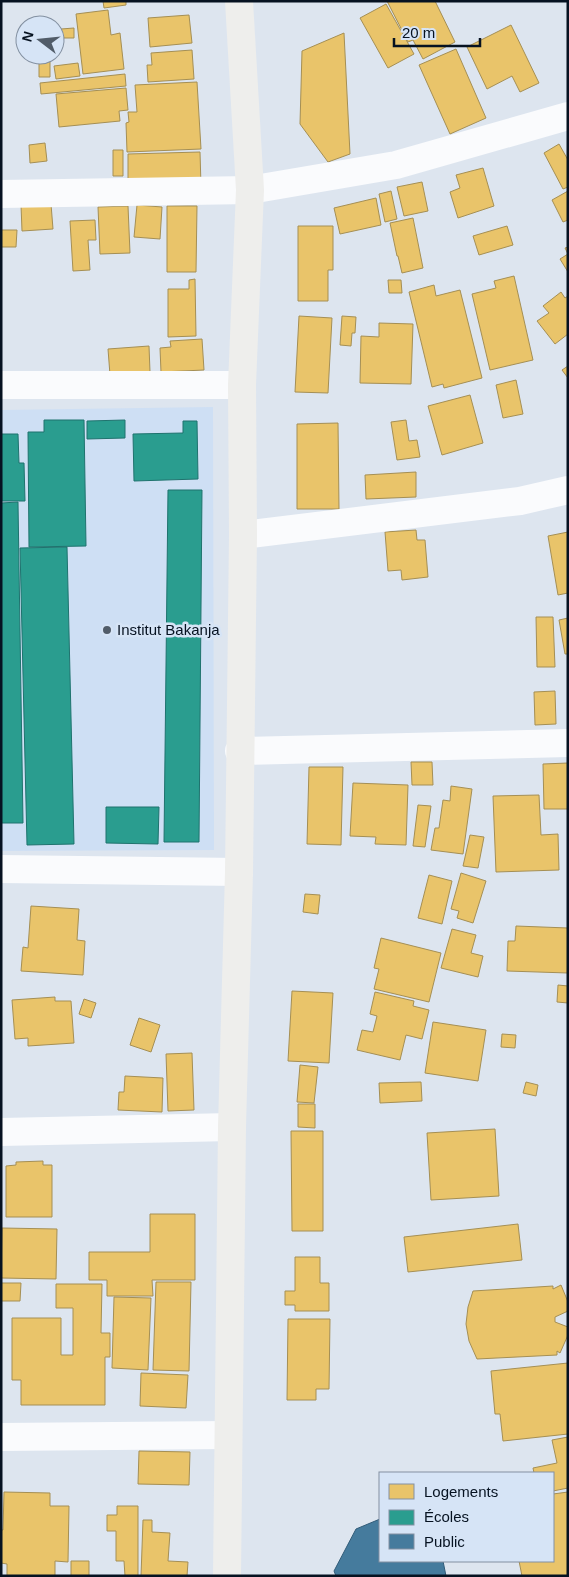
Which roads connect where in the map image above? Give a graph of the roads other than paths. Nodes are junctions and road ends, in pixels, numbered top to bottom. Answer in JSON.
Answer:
{"nodes":[{"id":1,"x":239,"y":1,"type":"edge"},
{"id":2,"x":568,"y":116,"type":"edge"},
{"id":3,"x":250,"y":190,"type":"junction"},
{"id":4,"x":1,"y":194,"type":"edge"},
{"id":5,"x":1,"y":385,"type":"edge"},
{"id":6,"x":242,"y":385,"type":"junction"},
{"id":7,"x":568,"y":490,"type":"edge"},
{"id":8,"x":243,"y":535,"type":"junction"},
{"id":9,"x":568,"y":743,"type":"edge"},
{"id":10,"x":239,"y":751,"type":"junction"},
{"id":11,"x":1,"y":869,"type":"edge"},
{"id":12,"x":238,"y":872,"type":"junction"},
{"id":13,"x":232,"y":1127,"type":"junction"},
{"id":14,"x":1,"y":1132,"type":"edge"},
{"id":15,"x":228,"y":1435,"type":"junction"},
{"id":16,"x":1,"y":1437,"type":"edge"},
{"id":17,"x":227,"y":1576,"type":"edge"}],
"edges":[{"from":1,"to":3,"type":"main road"},
{"from":2,"to":3,"type":"street"},
{"from":3,"to":4,"type":"street"},
{"from":3,"to":6,"type":"main road"},
{"from":5,"to":6,"type":"street"},
{"from":6,"to":8,"type":"main road"},
{"from":7,"to":8,"type":"street"},
{"from":8,"to":10,"type":"main road"},
{"from":9,"to":10,"type":"street"},
{"from":10,"to":12,"type":"main road"},
{"from":11,"to":12,"type":"street"},
{"from":12,"to":13,"type":"main road"},
{"from":13,"to":14,"type":"street"},
{"from":13,"to":15,"type":"main road"},
{"from":15,"to":16,"type":"street"},
{"from":15,"to":17,"type":"main road"}]}
